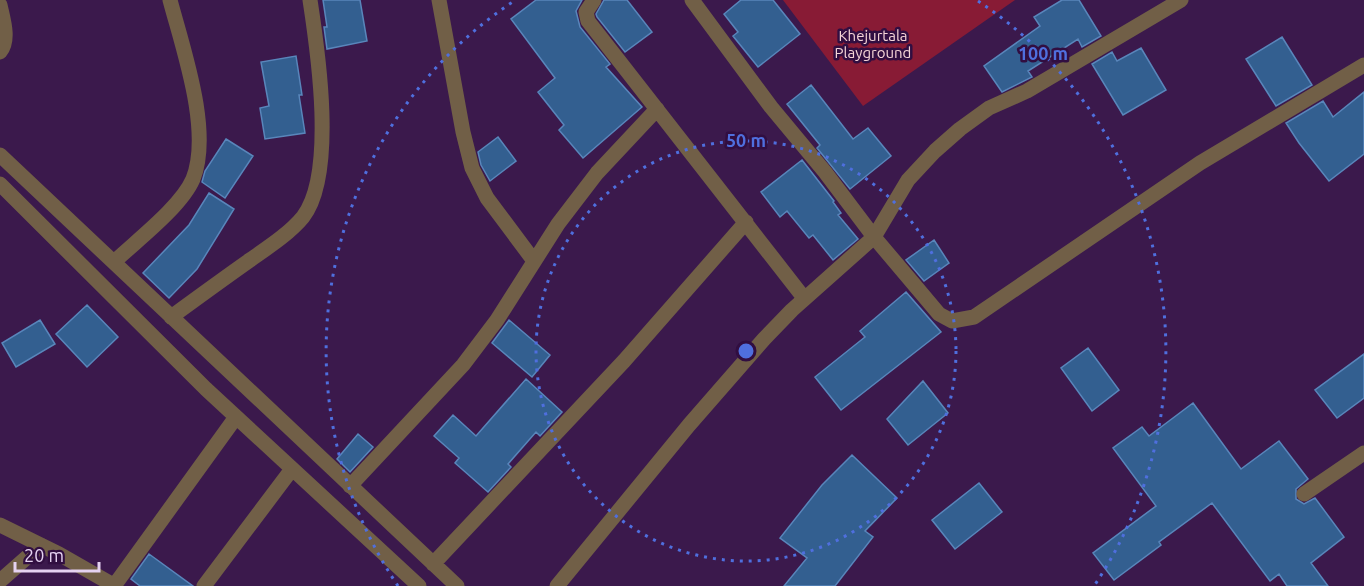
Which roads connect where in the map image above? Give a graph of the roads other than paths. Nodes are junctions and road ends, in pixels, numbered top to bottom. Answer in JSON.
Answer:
{"nodes":[{"id":1,"x":170,"y":0,"type":"edge"},
{"id":2,"x":310,"y":0,"type":"edge"},
{"id":3,"x":440,"y":0,"type":"edge"},
{"id":4,"x":594,"y":0,"type":"edge"},
{"id":5,"x":692,"y":0,"type":"edge"},
{"id":6,"x":1181,"y":0,"type":"edge"},
{"id":7,"x":0,"y":5,"type":"edge"},
{"id":8,"x":0,"y":52,"type":"edge"},
{"id":9,"x":1364,"y":65,"type":"edge"},
{"id":10,"x":657,"y":110,"type":"junction"},
{"id":11,"x":0,"y":155,"type":"edge"},
{"id":12,"x":0,"y":184,"type":"edge"},
{"id":13,"x":746,"y":222,"type":"junction"},
{"id":14,"x":874,"y":237,"type":"junction"},
{"id":15,"x":534,"y":261,"type":"junction"},
{"id":16,"x":114,"y":262,"type":"junction"},
{"id":17,"x":804,"y":298,"type":"junction"},
{"id":18,"x":171,"y":316,"type":"junction"},
{"id":19,"x":236,"y":417,"type":"junction"},
{"id":20,"x":1364,"y":453,"type":"edge"},
{"id":21,"x":292,"y":469,"type":"junction"},
{"id":22,"x":350,"y":486,"type":"junction"},
{"id":23,"x":1304,"y":494,"type":"dead end"},
{"id":24,"x":0,"y":525,"type":"edge"},
{"id":25,"x":42,"y":545,"type":"junction"},
{"id":26,"x":434,"y":564,"type":"junction"},
{"id":27,"x":0,"y":581,"type":"edge"},
{"id":28,"x":114,"y":586,"type":"edge"},
{"id":29,"x":204,"y":586,"type":"edge"},
{"id":30,"x":419,"y":586,"type":"edge"},
{"id":31,"x":457,"y":586,"type":"edge"},
{"id":32,"x":557,"y":586,"type":"edge"}],
"edges":[{"from":1,"to":16,"type":"street"},
{"from":2,"to":18,"type":"street"},
{"from":3,"to":15,"type":"street"},
{"from":4,"to":10,"type":"street"},
{"from":5,"to":14,"type":"street"},
{"from":6,"to":14,"type":"street"},
{"from":7,"to":8,"type":"street"},
{"from":9,"to":14,"type":"street"},
{"from":10,"to":13,"type":"street"},
{"from":10,"to":15,"type":"street"},
{"from":11,"to":16,"type":"street"},
{"from":12,"to":19,"type":"street"},
{"from":13,"to":17,"type":"street"},
{"from":13,"to":26,"type":"street"},
{"from":14,"to":17,"type":"street"},
{"from":15,"to":22,"type":"street"},
{"from":16,"to":18,"type":"street"},
{"from":17,"to":32,"type":"street"},
{"from":18,"to":22,"type":"street"},
{"from":19,"to":21,"type":"street"},
{"from":19,"to":28,"type":"street"},
{"from":20,"to":23,"type":"street"},
{"from":21,"to":29,"type":"street"},
{"from":21,"to":30,"type":"street"},
{"from":22,"to":26,"type":"street"},
{"from":24,"to":25,"type":"street"},
{"from":25,"to":27,"type":"street"},
{"from":25,"to":28,"type":"street"},
{"from":26,"to":31,"type":"street"}]}
